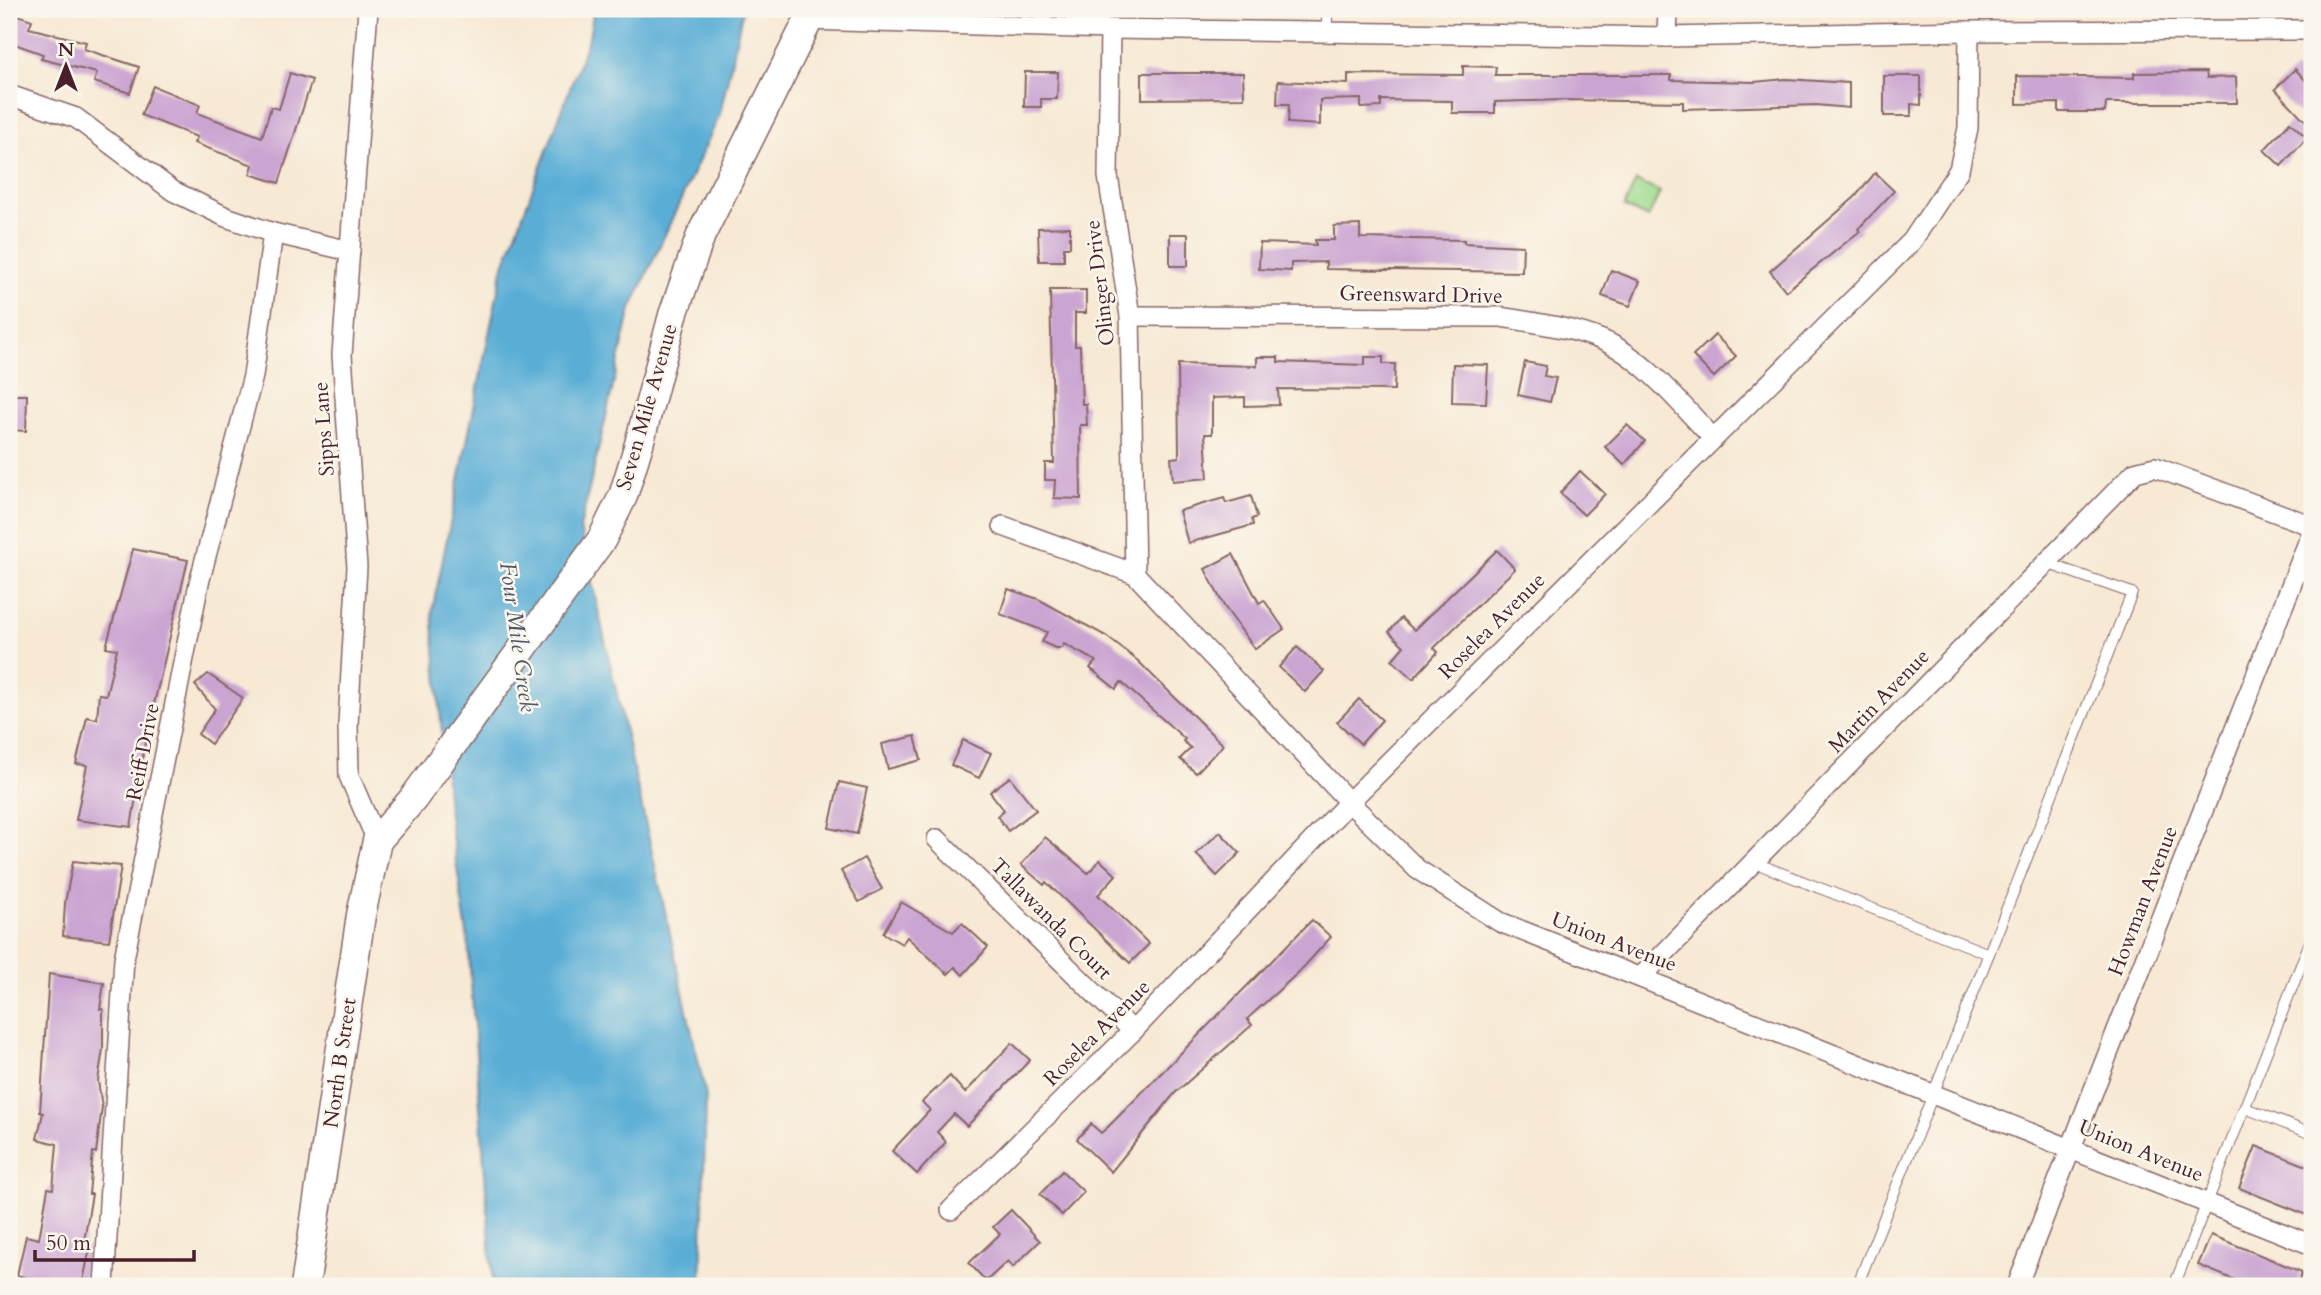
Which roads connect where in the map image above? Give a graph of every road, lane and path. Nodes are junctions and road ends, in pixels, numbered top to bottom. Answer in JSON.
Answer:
{"nodes":[{"id":1,"x":368,"y":9,"type":"edge"},
{"id":2,"x":1327,"y":9,"type":"edge"},
{"id":3,"x":1668,"y":9,"type":"edge"},
{"id":4,"x":810,"y":14,"type":"edge"},
{"id":5,"x":1110,"y":29,"type":"junction"},
{"id":6,"x":2312,"y":30,"type":"edge"},
{"id":7,"x":1969,"y":31,"type":"junction"},
{"id":8,"x":1327,"y":32,"type":"junction"},
{"id":9,"x":1667,"y":37,"type":"junction"},
{"id":10,"x":9,"y":95,"type":"edge"},
{"id":11,"x":273,"y":233,"type":"junction"},
{"id":12,"x":350,"y":251,"type":"junction"},
{"id":13,"x":1130,"y":316,"type":"junction"},
{"id":14,"x":1712,"y":437,"type":"junction"},
{"id":15,"x":1003,"y":526,"type":"dead end"},
{"id":16,"x":2312,"y":526,"type":"edge"},
{"id":17,"x":2312,"y":532,"type":"edge"},
{"id":18,"x":2046,"y":563,"type":"junction"},
{"id":19,"x":1135,"y":574,"type":"junction"},
{"id":20,"x":1349,"y":802,"type":"junction"},
{"id":21,"x":937,"y":839,"type":"dead end"},
{"id":22,"x":377,"y":841,"type":"junction"},
{"id":23,"x":1753,"y":862,"type":"junction"},
{"id":24,"x":2312,"y":937,"type":"edge"},
{"id":25,"x":1989,"y":954,"type":"junction"},
{"id":26,"x":1641,"y":977,"type":"junction"},
{"id":27,"x":1133,"y":1031,"type":"junction"},
{"id":28,"x":1934,"y":1093,"type":"junction"},
{"id":29,"x":2245,"y":1108,"type":"junction"},
{"id":30,"x":2312,"y":1134,"type":"edge"},
{"id":31,"x":2070,"y":1148,"type":"junction"},
{"id":32,"x":2208,"y":1202,"type":"junction"},
{"id":33,"x":951,"y":1210,"type":"dead end"},
{"id":34,"x":2312,"y":1245,"type":"edge"},
{"id":35,"x":104,"y":1286,"type":"edge"},
{"id":36,"x":305,"y":1286,"type":"edge"},
{"id":37,"x":1857,"y":1286,"type":"edge"},
{"id":38,"x":2017,"y":1286,"type":"edge"},
{"id":39,"x":2174,"y":1286,"type":"edge"}],
"edges":[{"from":1,"to":12,"type":"street","name":"Sipps Lane"},
{"from":2,"to":8,"type":"lane"},
{"from":3,"to":9,"type":"street"},
{"from":4,"to":5,"type":"street"},
{"from":4,"to":22,"type":"main road","name":"Seven Mile Avenue"},
{"from":5,"to":8,"type":"street"},
{"from":5,"to":13,"type":"street","name":"Olinger Drive"},
{"from":6,"to":7,"type":"street"},
{"from":7,"to":9,"type":"street"},
{"from":7,"to":14,"type":"street","name":"Roselea Avenue"},
{"from":8,"to":9,"type":"street"},
{"from":10,"to":11,"type":"street"},
{"from":11,"to":12,"type":"street"},
{"from":11,"to":35,"type":"street","name":"Reiff Drive"},
{"from":12,"to":22,"type":"street","name":"Sipps Lane"},
{"from":13,"to":14,"type":"street","name":"Greensward Drive"},
{"from":13,"to":19,"type":"street","name":"Olinger Drive"},
{"from":14,"to":20,"type":"street","name":"Roselea Avenue"},
{"from":15,"to":19,"type":"street","name":"Union Avenue"},
{"from":16,"to":18,"type":"street","name":"Martin Avenue"},
{"from":17,"to":31,"type":"street","name":"Howman Avenue"},
{"from":18,"to":23,"type":"street","name":"Martin Avenue"},
{"from":18,"to":25,"type":"lane"},
{"from":19,"to":20,"type":"street","name":"Union Avenue"},
{"from":20,"to":26,"type":"street","name":"Union Avenue"},
{"from":20,"to":27,"type":"street","name":"Roselea Avenue"},
{"from":21,"to":27,"type":"street","name":"Tallawanda Court"},
{"from":22,"to":36,"type":"main road","name":"North B Street"},
{"from":23,"to":25,"type":"lane"},
{"from":23,"to":26,"type":"street","name":"Martin Avenue"},
{"from":24,"to":29,"type":"lane"},
{"from":25,"to":28,"type":"lane"},
{"from":26,"to":28,"type":"street","name":"Union Avenue"},
{"from":27,"to":33,"type":"street","name":"Roselea Avenue"},
{"from":28,"to":31,"type":"street","name":"Union Avenue"},
{"from":28,"to":37,"type":"lane"},
{"from":29,"to":30,"type":"lane"},
{"from":29,"to":32,"type":"lane"},
{"from":31,"to":32,"type":"street","name":"Union Avenue"},
{"from":31,"to":38,"type":"street","name":"Howman Avenue"},
{"from":32,"to":34,"type":"street","name":"Union Avenue"},
{"from":32,"to":39,"type":"lane"}]}
